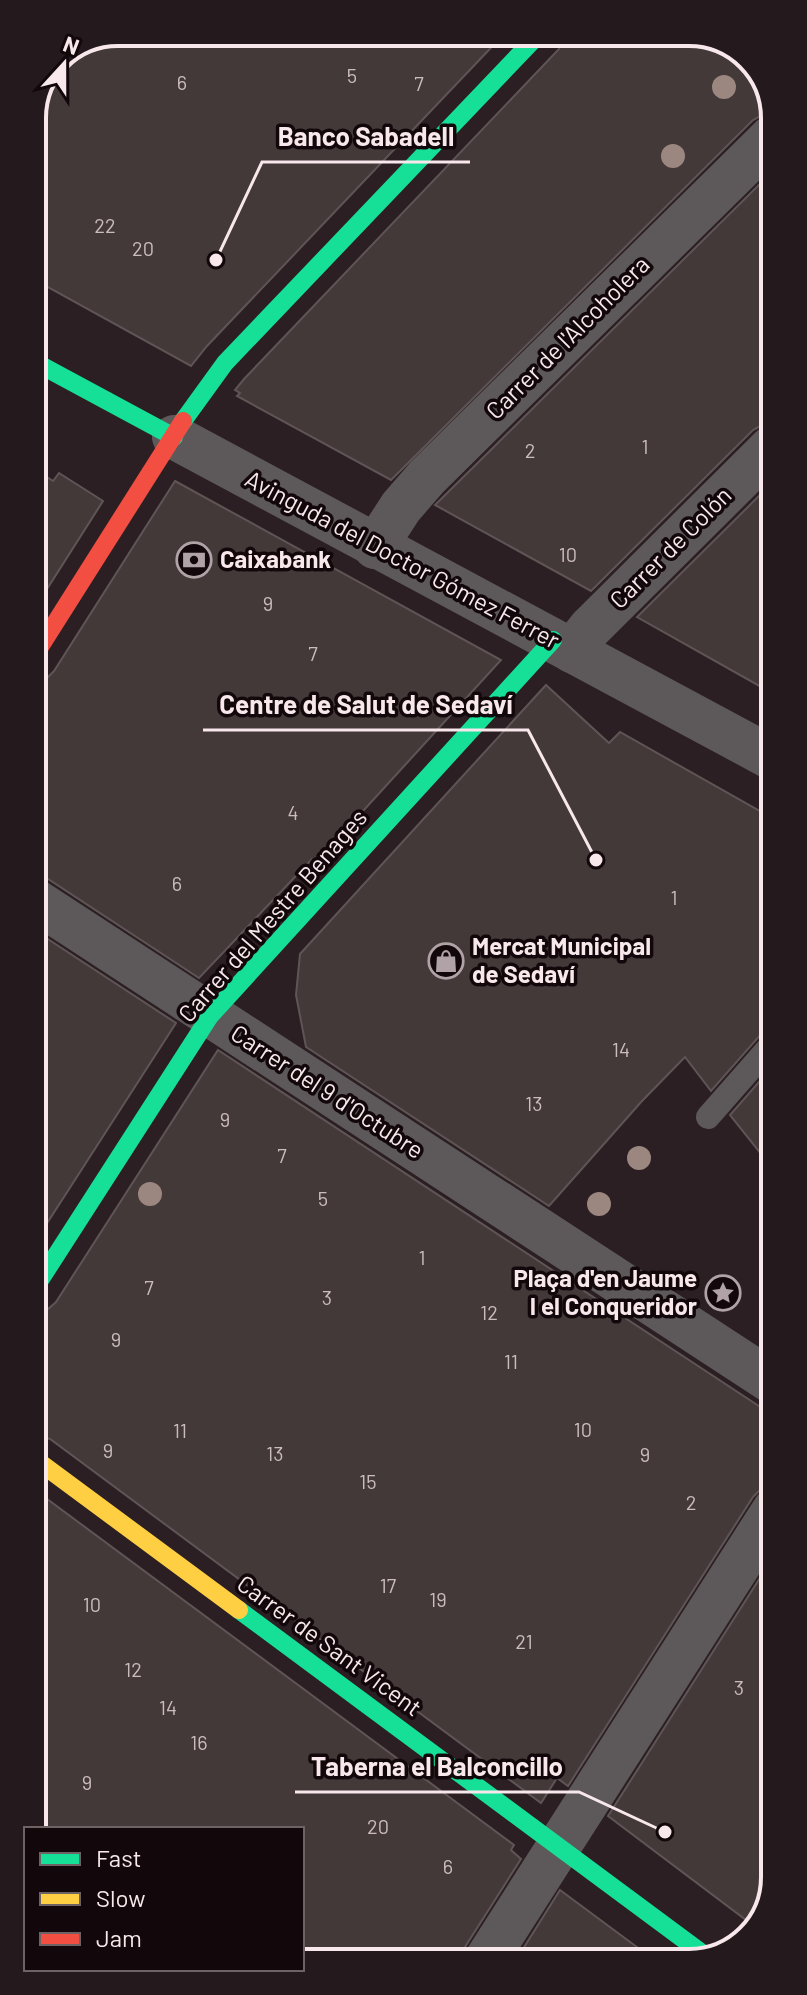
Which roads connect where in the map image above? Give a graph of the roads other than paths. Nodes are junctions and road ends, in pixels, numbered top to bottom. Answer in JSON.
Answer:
{"nodes":[{"id":1,"x":528,"y":46,"type":"edge"},
{"id":2,"x":761,"y":148,"type":"edge"},
{"id":3,"x":46,"y":368,"type":"edge"},
{"id":4,"x":174,"y":437,"type":"junction"},
{"id":5,"x":761,"y":458,"type":"edge"},
{"id":6,"x":375,"y":547,"type":"junction"},
{"id":7,"x":46,"y":638,"type":"edge"},
{"id":8,"x":562,"y":645,"type":"junction"},
{"id":9,"x":761,"y":752,"type":"edge"},
{"id":10,"x":46,"y":908,"type":"edge"},
{"id":11,"x":210,"y":1016,"type":"junction"},
{"id":12,"x":761,"y":1057,"type":"edge"},
{"id":13,"x":708,"y":1117,"type":"dead end"},
{"id":14,"x":46,"y":1271,"type":"edge"},
{"id":15,"x":761,"y":1374,"type":"edge"},
{"id":16,"x":46,"y":1467,"type":"edge"},
{"id":17,"x":761,"y":1531,"type":"edge"},
{"id":18,"x":561,"y":1847,"type":"junction"},
{"id":19,"x":696,"y":1948,"type":"edge"},
{"id":20,"x":493,"y":1949,"type":"edge"}],
"edges":[{"from":1,"to":4,"type":"street"},
{"from":2,"to":6,"type":"street","name":"Carrer de l'Alcoholera"},
{"from":3,"to":4,"type":"street","name":"Avinguda del Doctor Gómez Ferrer"},
{"from":4,"to":6,"type":"street","name":"Avinguda del Doctor Gómez Ferrer"},
{"from":4,"to":7,"type":"street"},
{"from":5,"to":8,"type":"street","name":"Carrer de Colón"},
{"from":6,"to":8,"type":"street","name":"Avinguda del Doctor Gómez Ferrer"},
{"from":8,"to":9,"type":"street","name":"Avinguda del Doctor Gómez Ferrer"},
{"from":8,"to":11,"type":"street","name":"Carrer del Mestre Benages"},
{"from":10,"to":11,"type":"street","name":"Carrer del 9 d'Octubre"},
{"from":11,"to":14,"type":"street","name":"Carrer del Mestre Benages"},
{"from":11,"to":15,"type":"street","name":"Carrer del 9 d'Octubre"},
{"from":12,"to":13,"type":"lane"},
{"from":16,"to":18,"type":"street","name":"Carrer de Sant Vicent"},
{"from":17,"to":18,"type":"street"},
{"from":18,"to":19,"type":"street","name":"Carrer de Sant Vicent"},
{"from":18,"to":20,"type":"street"}]}
